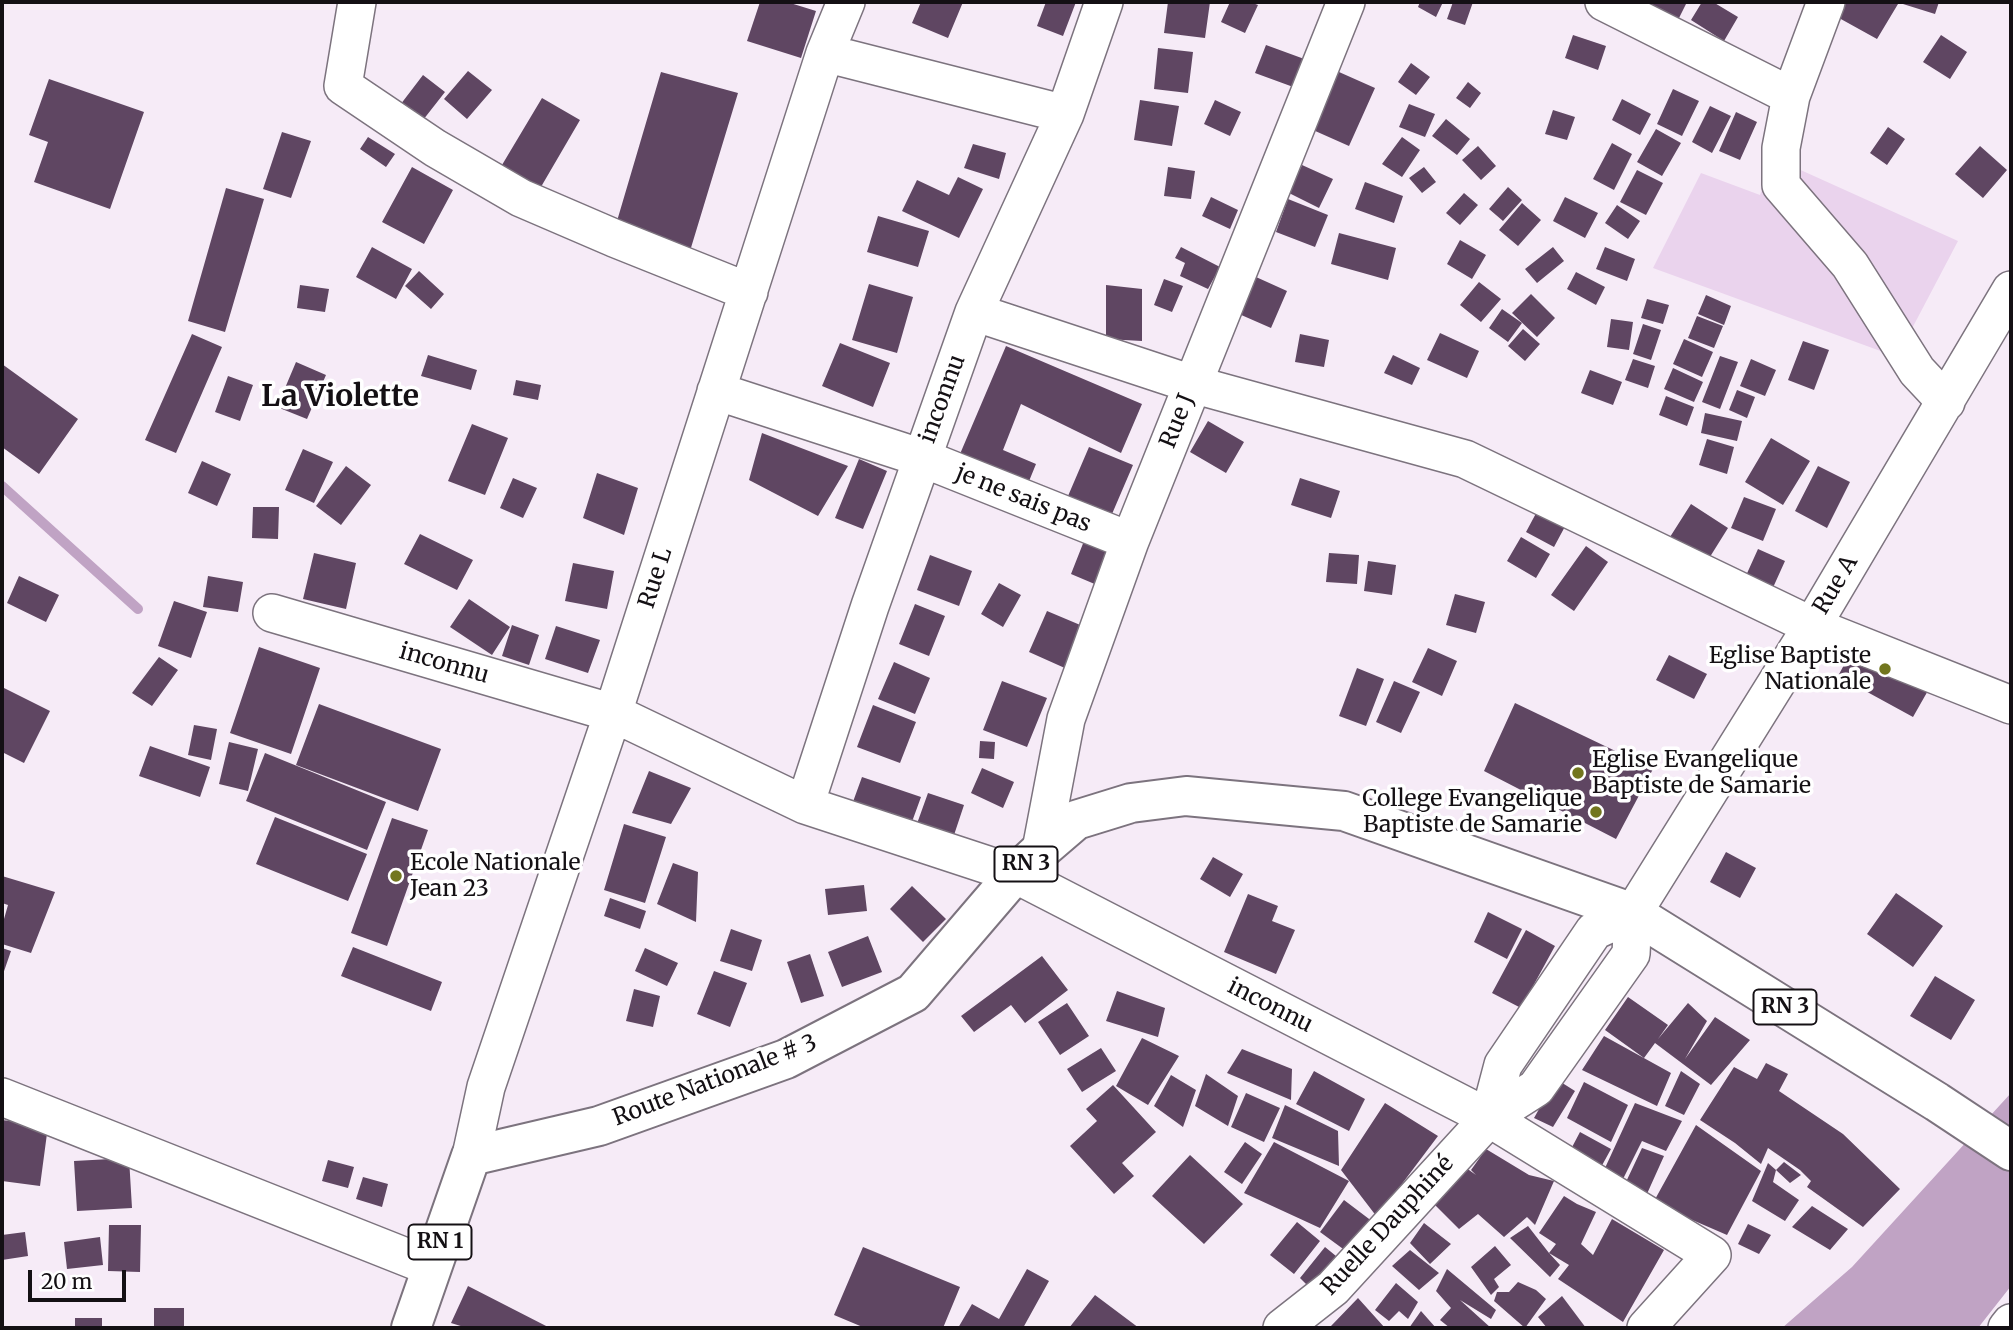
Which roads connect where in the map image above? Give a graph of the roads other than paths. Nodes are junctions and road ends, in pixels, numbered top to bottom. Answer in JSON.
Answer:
{"nodes":[{"id":1,"x":357,"y":2,"type":"edge"},
{"id":2,"x":846,"y":2,"type":"edge"},
{"id":3,"x":1104,"y":2,"type":"edge"},
{"id":4,"x":1346,"y":2,"type":"edge"},
{"id":5,"x":1604,"y":2,"type":"edge"},
{"id":6,"x":1826,"y":2,"type":"edge"},
{"id":7,"x":825,"y":53,"type":"junction"},
{"id":8,"x":1791,"y":96,"type":"junction"},
{"id":9,"x":1065,"y":114,"type":"junction"},
{"id":10,"x":2011,"y":290,"type":"edge"},
{"id":11,"x":749,"y":292,"type":"junction"},
{"id":12,"x":974,"y":312,"type":"junction"},
{"id":13,"x":1192,"y":384,"type":"junction"},
{"id":14,"x":716,"y":391,"type":"junction"},
{"id":15,"x":1946,"y":402,"type":"junction"},
{"id":16,"x":922,"y":458,"type":"junction"},
{"id":17,"x":1129,"y":541,"type":"junction"},
{"id":18,"x":272,"y":613,"type":"dead end"},
{"id":19,"x":1812,"y":626,"type":"junction"},
{"id":20,"x":2011,"y":705,"type":"edge"},
{"id":21,"x":613,"y":713,"type":"junction"},
{"id":22,"x":806,"y":805,"type":"junction"},
{"id":23,"x":1028,"y":862,"type":"junction"},
{"id":24,"x":1633,"y":913,"type":"junction"},
{"id":25,"x":2,"y":1097,"type":"edge"},
{"id":26,"x":1489,"y":1118,"type":"junction"},
{"id":27,"x":2011,"y":1151,"type":"edge"},
{"id":28,"x":471,"y":1156,"type":"junction"},
{"id":29,"x":431,"y":1267,"type":"junction"},
{"id":30,"x":2011,"y":1323,"type":"edge"},
{"id":31,"x":411,"y":1328,"type":"edge"},
{"id":32,"x":1282,"y":1328,"type":"edge"},
{"id":33,"x":1646,"y":1328,"type":"edge"},
{"id":34,"x":2007,"y":1328,"type":"edge"}],
"edges":[{"from":1,"to":11,"type":"street"},
{"from":2,"to":7,"type":"street","name":"Rue L"},
{"from":3,"to":9,"type":"street","name":"inconnu"},
{"from":4,"to":13,"type":"street","name":"Rue J"},
{"from":5,"to":8,"type":"street"},
{"from":6,"to":8,"type":"street"},
{"from":7,"to":9,"type":"street"},
{"from":7,"to":11,"type":"street","name":"Rue L"},
{"from":8,"to":15,"type":"street"},
{"from":9,"to":12,"type":"street","name":"inconnu"},
{"from":10,"to":15,"type":"street","name":"Rue A"},
{"from":11,"to":14,"type":"street","name":"Rue L"},
{"from":12,"to":13,"type":"street"},
{"from":12,"to":16,"type":"street","name":"inconnu"},
{"from":13,"to":17,"type":"street","name":"Rue J"},
{"from":13,"to":19,"type":"street"},
{"from":14,"to":16,"type":"street","name":"je ne sais pas"},
{"from":14,"to":21,"type":"street","name":"Rue L"},
{"from":15,"to":19,"type":"street","name":"Rue A"},
{"from":16,"to":17,"type":"street","name":"je ne sais pas"},
{"from":16,"to":22,"type":"street","name":"inconnu"},
{"from":17,"to":23,"type":"street","name":"Rue J"},
{"from":18,"to":21,"type":"street","name":"inconnu"},
{"from":19,"to":20,"type":"street"},
{"from":19,"to":24,"type":"street","name":"Rue A"},
{"from":21,"to":22,"type":"street","name":"inconnu"},
{"from":21,"to":28,"type":"street","name":"Rue L"},
{"from":22,"to":23,"type":"street","name":"inconnu"},
{"from":23,"to":24,"type":"main road","name":"Route Nationale # 3","number":"RN 3"},
{"from":23,"to":26,"type":"street","name":"inconnu"},
{"from":23,"to":28,"type":"main road","name":"Route Nationale # 3","number":"RN 3"},
{"from":24,"to":26,"type":"street","name":"Ruelle Dauphiné"},
{"from":24,"to":27,"type":"main road","name":"Route Nationale # 3","number":"RN 3"},
{"from":25,"to":29,"type":"street"},
{"from":26,"to":32,"type":"street","name":"Ruelle Dauphiné"},
{"from":26,"to":33,"type":"street","name":"inconnu"},
{"from":28,"to":29,"type":"main road","number":"RN 1"},
{"from":29,"to":31,"type":"main road","number":"RN 1"},
{"from":30,"to":34,"type":"street"}]}
